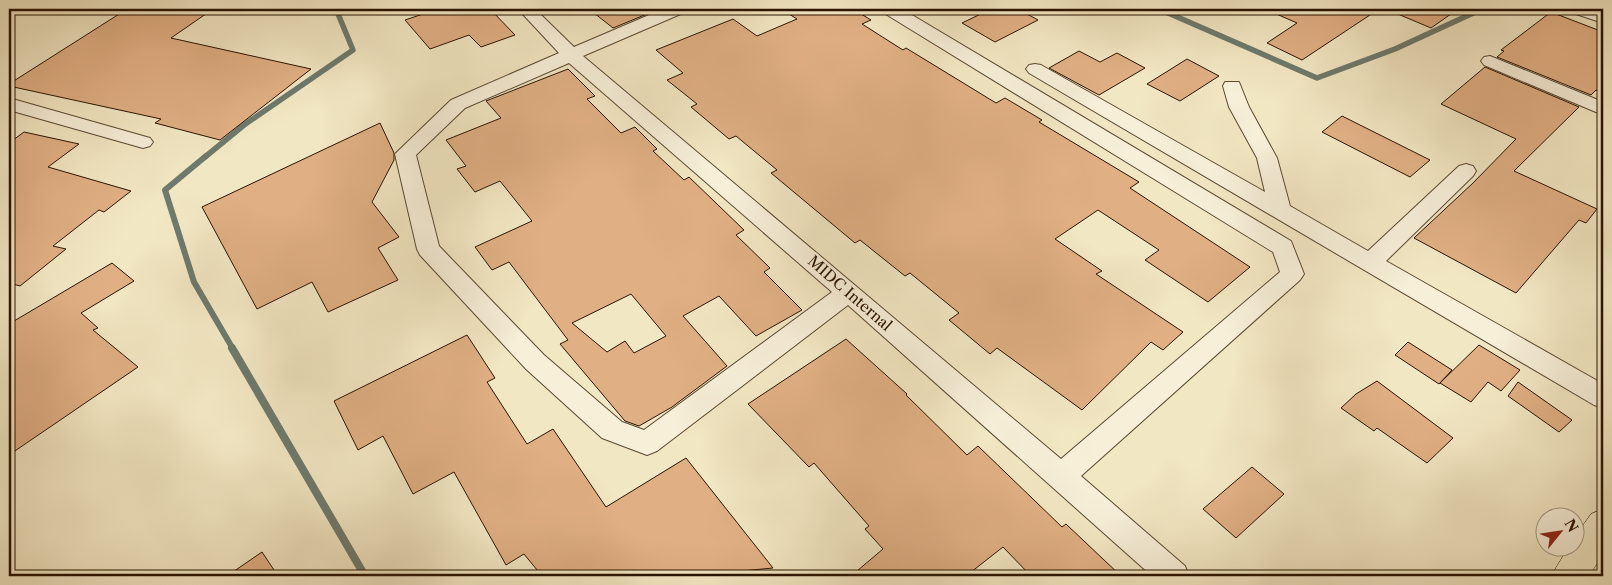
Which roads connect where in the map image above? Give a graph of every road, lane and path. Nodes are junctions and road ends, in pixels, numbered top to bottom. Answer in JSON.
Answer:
{"nodes":[{"id":1,"x":526,"y":9,"type":"edge"},
{"id":2,"x":677,"y":9,"type":"edge"},
{"id":3,"x":890,"y":9,"type":"edge"},
{"id":4,"x":1578,"y":9,"type":"edge"},
{"id":5,"x":1603,"y":18,"type":"edge"},
{"id":6,"x":571,"y":55,"type":"junction"},
{"id":7,"x":1490,"y":61,"type":"dead end"},
{"id":8,"x":1035,"y":69,"type":"dead end"},
{"id":9,"x":1232,"y":86,"type":"dead end"},
{"id":10,"x":9,"y":104,"type":"edge"},
{"id":11,"x":1603,"y":109,"type":"edge"},
{"id":12,"x":143,"y":142,"type":"dead end"},
{"id":13,"x":1466,"y":171,"type":"dead end"},
{"id":14,"x":1280,"y":209,"type":"junction"},
{"id":15,"x":1371,"y":261,"type":"junction"},
{"id":16,"x":849,"y":292,"type":"junction"},
{"id":17,"x":1603,"y":397,"type":"edge"},
{"id":18,"x":1062,"y":476,"type":"junction"},
{"id":19,"x":1603,"y":525,"type":"edge"},
{"id":20,"x":1174,"y":576,"type":"edge"},
{"id":21,"x":1569,"y":576,"type":"edge"}],
"edges":[{"from":1,"to":6,"type":"street","name":"MIDC Internal"},
{"from":2,"to":6,"type":"street"},
{"from":3,"to":18,"type":"street"},
{"from":4,"to":5,"type":"street"},
{"from":6,"to":16,"type":"street","name":"MIDC Internal"},
{"from":6,"to":16,"type":"street"},
{"from":7,"to":11,"type":"street"},
{"from":8,"to":14,"type":"street"},
{"from":9,"to":14,"type":"lane"},
{"from":10,"to":12,"type":"street"},
{"from":13,"to":15,"type":"street"},
{"from":14,"to":15,"type":"street"},
{"from":15,"to":17,"type":"street"},
{"from":16,"to":18,"type":"street","name":"MIDC Internal"},
{"from":18,"to":20,"type":"street","name":"MIDC Internal"},
{"from":19,"to":21,"type":"main road"}]}
